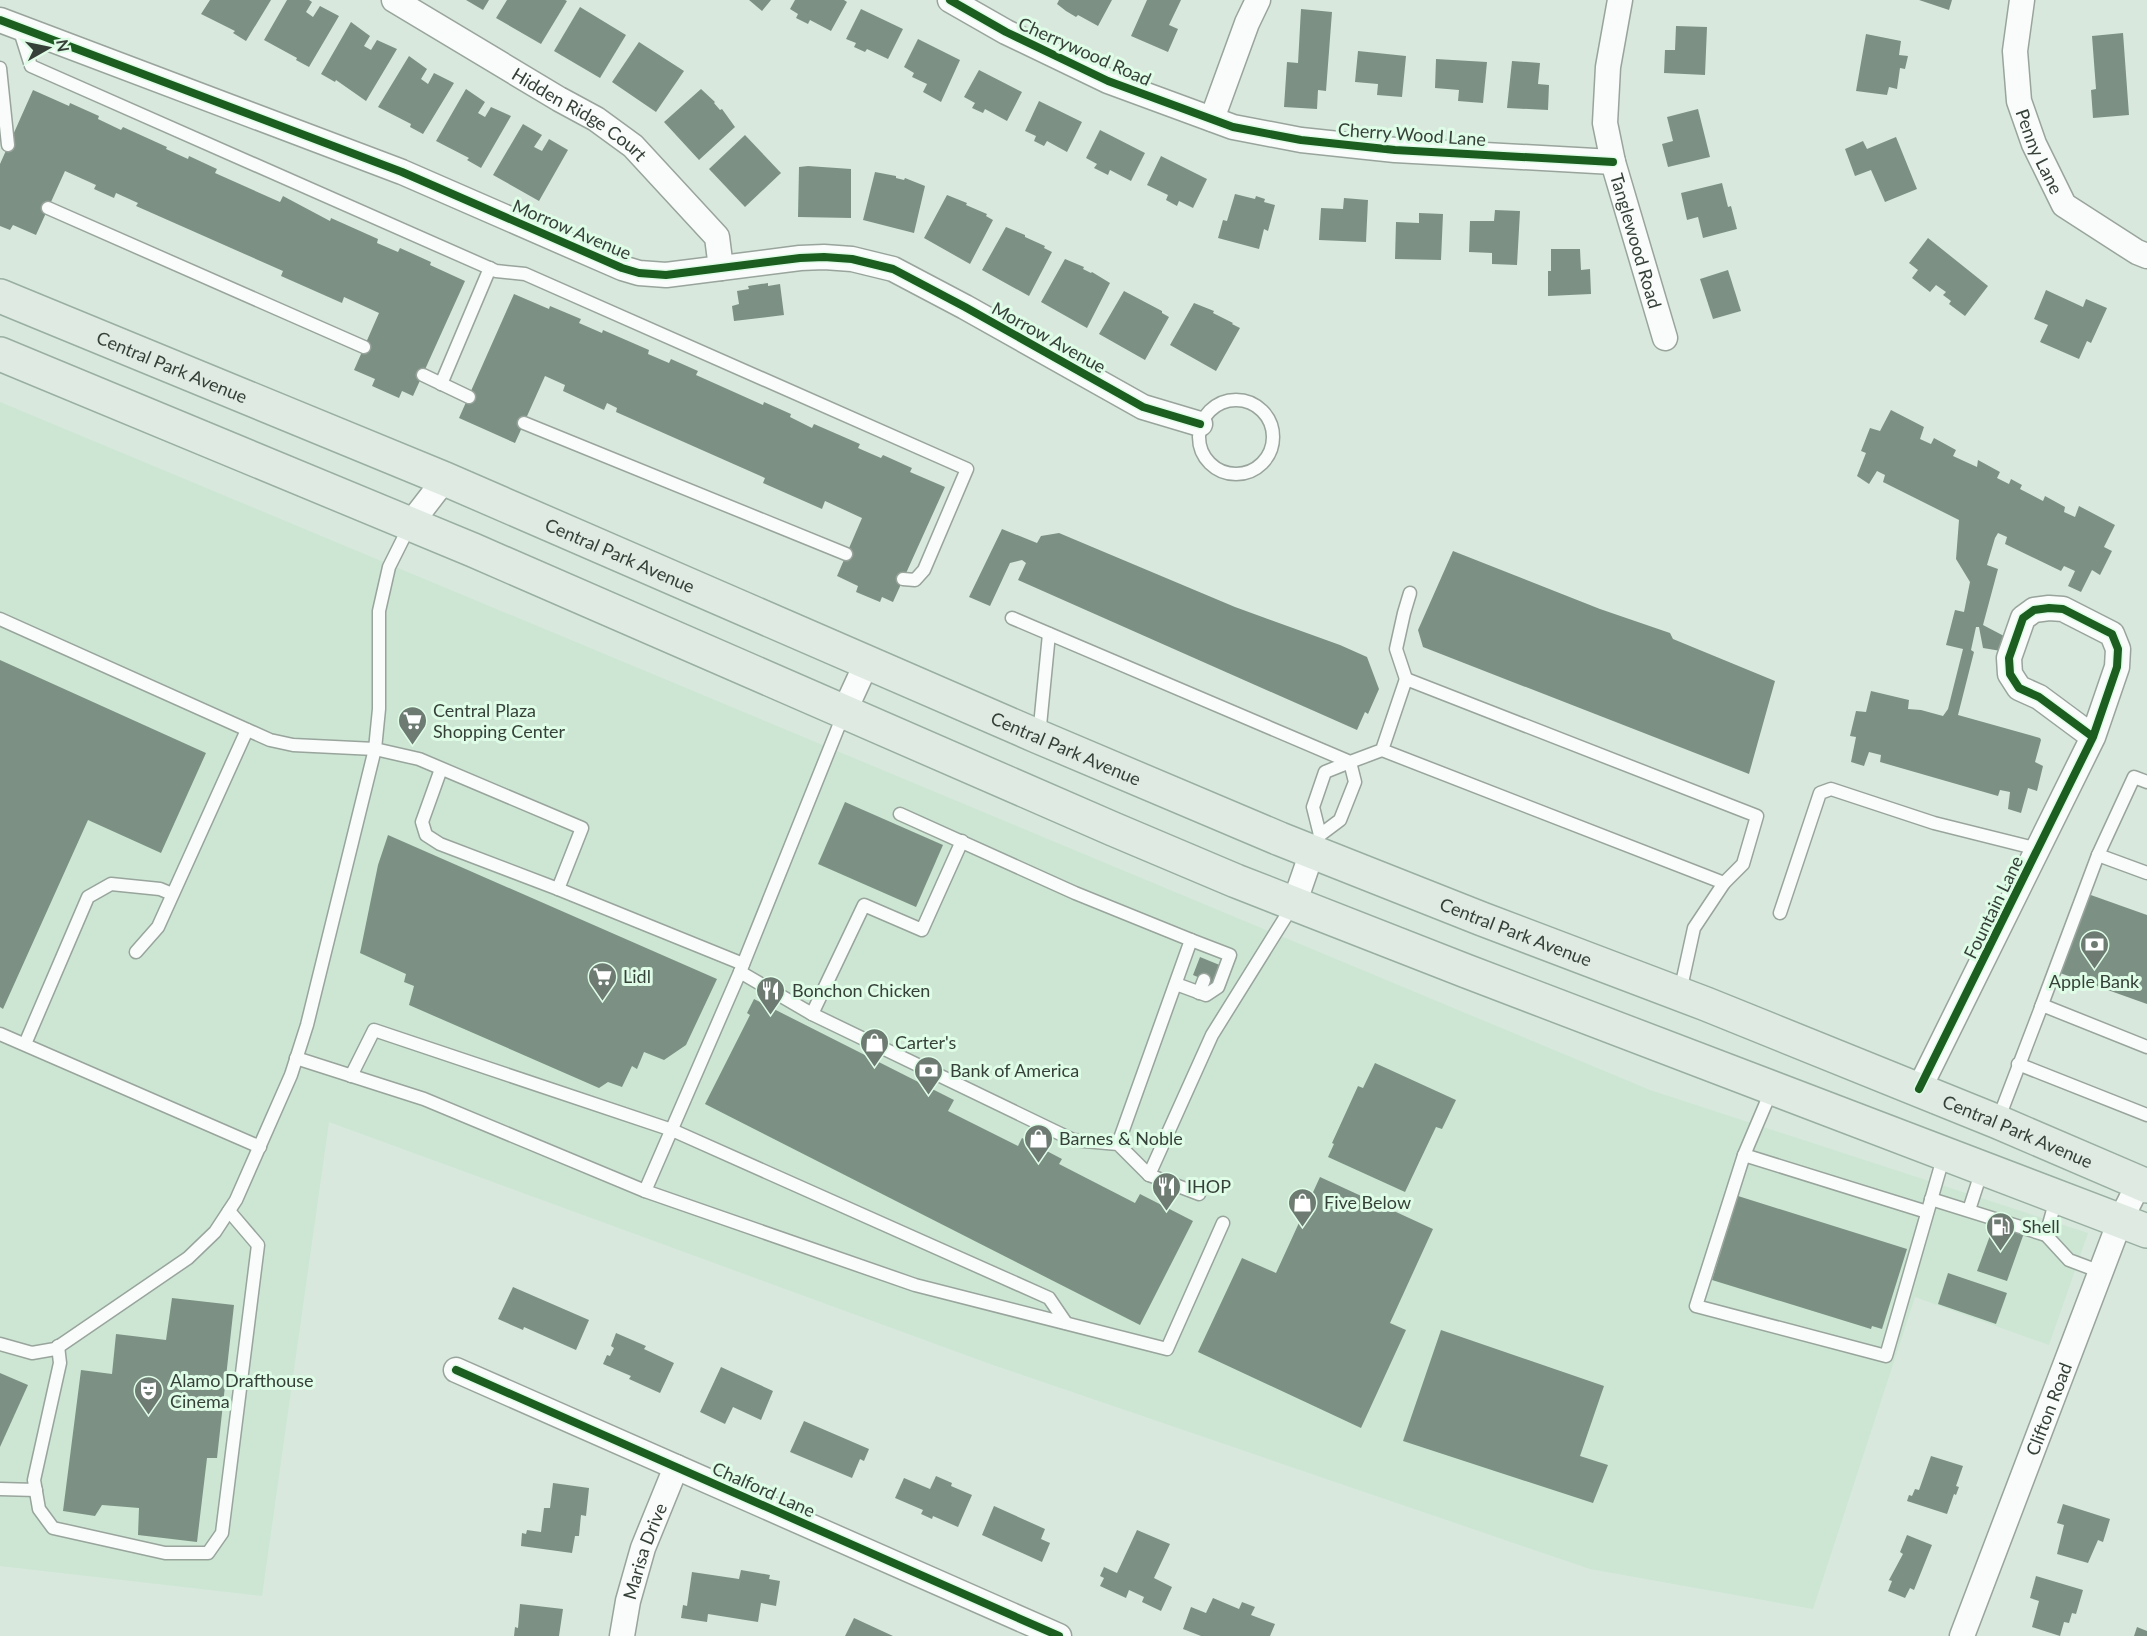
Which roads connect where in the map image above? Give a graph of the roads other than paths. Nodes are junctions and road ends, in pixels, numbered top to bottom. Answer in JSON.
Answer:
{"nodes":[{"id":1,"x":394,"y":0,"type":"edge"},
{"id":2,"x":950,"y":0,"type":"edge"},
{"id":3,"x":1258,"y":0,"type":"edge"},
{"id":4,"x":1620,"y":0,"type":"edge"},
{"id":5,"x":2022,"y":0,"type":"edge"},
{"id":6,"x":10,"y":23,"type":"edge"},
{"id":7,"x":0,"y":68,"type":"edge"},
{"id":8,"x":1212,"y":119,"type":"junction"},
{"id":9,"x":8,"y":145,"type":"dead end"},
{"id":10,"x":1613,"y":162,"type":"junction"},
{"id":11,"x":48,"y":208,"type":"dead end"},
{"id":12,"x":2147,"y":256,"type":"edge"},
{"id":13,"x":490,"y":268,"type":"junction"},
{"id":14,"x":721,"y":268,"type":"junction"},
{"id":15,"x":0,"y":296,"type":"edge"},
{"id":16,"x":1665,"y":338,"type":"dead end"},
{"id":17,"x":364,"y":347,"type":"dead end"},
{"id":18,"x":0,"y":354,"type":"edge"},
{"id":19,"x":423,"y":375,"type":"dead end"},
{"id":20,"x":441,"y":384,"type":"junction"},
{"id":21,"x":469,"y":397,"type":"dead end"},
{"id":22,"x":524,"y":423,"type":"dead end"},
{"id":23,"x":1200,"y":424,"type":"junction"},
{"id":24,"x":445,"y":479,"type":"junction"},
{"id":25,"x":411,"y":524,"type":"junction"},
{"id":26,"x":846,"y":554,"type":"dead end"},
{"id":27,"x":903,"y":579,"type":"dead end"},
{"id":28,"x":1410,"y":593,"type":"dead end"},
{"id":29,"x":1012,"y":618,"type":"dead end"},
{"id":30,"x":0,"y":619,"type":"edge"},
{"id":31,"x":1049,"y":634,"type":"junction"},
{"id":32,"x":867,"y":662,"type":"junction"},
{"id":33,"x":1406,"y":679,"type":"junction"},
{"id":34,"x":844,"y":712,"type":"junction"},
{"id":35,"x":247,"y":730,"type":"junction"},
{"id":36,"x":1039,"y":737,"type":"junction"},
{"id":37,"x":2093,"y":737,"type":"junction"},
{"id":38,"x":375,"y":749,"type":"junction"},
{"id":39,"x":1382,"y":750,"type":"junction"},
{"id":40,"x":1350,"y":762,"type":"junction"},
{"id":41,"x":441,"y":769,"type":"junction"},
{"id":42,"x":2147,"y":782,"type":"edge"},
{"id":43,"x":900,"y":814,"type":"dead end"},
{"id":44,"x":962,"y":841,"type":"junction"},
{"id":45,"x":1316,"y":844,"type":"junction"},
{"id":46,"x":2038,"y":849,"type":"junction"},
{"id":47,"x":2098,"y":855,"type":"junction"},
{"id":48,"x":2147,"y":873,"type":"edge"},
{"id":49,"x":1724,"y":884,"type":"junction"},
{"id":50,"x":558,"y":889,"type":"junction"},
{"id":51,"x":172,"y":894,"type":"junction"},
{"id":52,"x":1294,"y":904,"type":"junction"},
{"id":53,"x":1780,"y":913,"type":"dead end"},
{"id":54,"x":1191,"y":940,"type":"junction"},
{"id":55,"x":136,"y":952,"type":"dead end"},
{"id":56,"x":742,"y":968,"type":"junction"},
{"id":57,"x":1204,"y":980,"type":"dead end"},
{"id":58,"x":1176,"y":984,"type":"junction"},
{"id":59,"x":1199,"y":993,"type":"junction"},
{"id":60,"x":1680,"y":993,"type":"junction"},
{"id":61,"x":2041,"y":1007,"type":"junction"},
{"id":62,"x":812,"y":1014,"type":"junction"},
{"id":63,"x":0,"y":1034,"type":"edge"},
{"id":64,"x":25,"y":1044,"type":"junction"},
{"id":65,"x":2147,"y":1047,"type":"edge"},
{"id":66,"x":296,"y":1058,"type":"junction"},
{"id":67,"x":2018,"y":1064,"type":"junction"},
{"id":68,"x":351,"y":1076,"type":"junction"},
{"id":69,"x":1773,"y":1088,"type":"junction"},
{"id":70,"x":1919,"y":1089,"type":"junction"},
{"id":71,"x":2147,"y":1114,"type":"edge"},
{"id":72,"x":1998,"y":1122,"type":"junction"},
{"id":73,"x":672,"y":1130,"type":"junction"},
{"id":74,"x":1118,"y":1144,"type":"junction"},
{"id":75,"x":260,"y":1147,"type":"junction"},
{"id":76,"x":1944,"y":1154,"type":"junction"},
{"id":77,"x":1744,"y":1155,"type":"junction"},
{"id":78,"x":1982,"y":1168,"type":"junction"},
{"id":79,"x":1149,"y":1175,"type":"junction"},
{"id":80,"x":2143,"y":1181,"type":"edge"},
{"id":81,"x":645,"y":1191,"type":"junction"},
{"id":82,"x":1199,"y":1194,"type":"dead end"},
{"id":83,"x":2057,"y":1197,"type":"junction"},
{"id":84,"x":1931,"y":1199,"type":"junction"},
{"id":85,"x":1969,"y":1210,"type":"junction"},
{"id":86,"x":229,"y":1211,"type":"junction"},
{"id":87,"x":1927,"y":1212,"type":"junction"},
{"id":88,"x":1223,"y":1223,"type":"dead end"},
{"id":89,"x":2134,"y":1226,"type":"edge"},
{"id":90,"x":2046,"y":1236,"type":"junction"},
{"id":91,"x":2101,"y":1272,"type":"junction"},
{"id":92,"x":1066,"y":1323,"type":"junction"},
{"id":93,"x":0,"y":1344,"type":"edge"},
{"id":94,"x":58,"y":1346,"type":"junction"},
{"id":95,"x":456,"y":1370,"type":"dead end"},
{"id":96,"x":676,"y":1467,"type":"junction"},
{"id":97,"x":0,"y":1489,"type":"edge"},
{"id":98,"x":36,"y":1490,"type":"junction"},
{"id":99,"x":1019,"y":1628,"type":"edge"},
{"id":100,"x":622,"y":1636,"type":"edge"},
{"id":101,"x":1059,"y":1636,"type":"edge"},
{"id":102,"x":1962,"y":1636,"type":"edge"}],
"edges":[{"from":1,"to":14,"type":"street","name":"Hidden Ridge Court"},
{"from":2,"to":8,"type":"street","name":"Cherrywood Road"},
{"from":3,"to":8,"type":"street"},
{"from":4,"to":10,"type":"street","name":"Tanglewood Road"},
{"from":5,"to":12,"type":"street","name":"Penny Lane"},
{"from":6,"to":13,"type":"lane"},
{"from":6,"to":14,"type":"street","name":"Morrow Avenue"},
{"from":7,"to":9,"type":"lane"},
{"from":8,"to":10,"type":"street","name":"Cherry Wood Lane"},
{"from":10,"to":16,"type":"street","name":"Tanglewood Road"},
{"from":11,"to":17,"type":"lane"},
{"from":13,"to":20,"type":"lane"},
{"from":13,"to":27,"type":"lane"},
{"from":14,"to":23,"type":"street","name":"Morrow Avenue"},
{"from":15,"to":24,"type":"main road","name":"Central Park Avenue"},
{"from":18,"to":25,"type":"main road"},
{"from":19,"to":20,"type":"lane"},
{"from":20,"to":21,"type":"lane"},
{"from":22,"to":26,"type":"lane"},
{"from":23,"to":23,"type":"lane"},
{"from":24,"to":25,"type":"street"},
{"from":24,"to":32,"type":"main road","name":"Central Park Avenue"},
{"from":25,"to":34,"type":"main road"},
{"from":25,"to":38,"type":"lane"},
{"from":28,"to":33,"type":"lane"},
{"from":29,"to":31,"type":"lane"},
{"from":30,"to":35,"type":"lane"},
{"from":31,"to":36,"type":"lane"},
{"from":31,"to":40,"type":"lane"},
{"from":32,"to":34,"type":"street"},
{"from":32,"to":36,"type":"main road","name":"Central Park Avenue"},
{"from":33,"to":39,"type":"lane"},
{"from":33,"to":49,"type":"lane"},
{"from":34,"to":52,"type":"main road"},
{"from":34,"to":56,"type":"lane"},
{"from":35,"to":38,"type":"lane"},
{"from":35,"to":51,"type":"lane"},
{"from":36,"to":45,"type":"main road","name":"Central Park Avenue"},
{"from":37,"to":37,"type":"street","name":"Fountain Lane"},
{"from":37,"to":46,"type":"street","name":"Fountain Lane"},
{"from":38,"to":41,"type":"lane"},
{"from":38,"to":66,"type":"lane"},
{"from":39,"to":40,"type":"lane"},
{"from":39,"to":49,"type":"lane"},
{"from":40,"to":45,"type":"lane"},
{"from":40,"to":45,"type":"lane"},
{"from":41,"to":50,"type":"lane"},
{"from":41,"to":50,"type":"lane"},
{"from":42,"to":47,"type":"lane"},
{"from":43,"to":44,"type":"lane"},
{"from":44,"to":54,"type":"lane"},
{"from":44,"to":62,"type":"lane"},
{"from":45,"to":52,"type":"street"},
{"from":45,"to":60,"type":"main road","name":"Central Park Avenue"},
{"from":46,"to":53,"type":"lane"},
{"from":46,"to":70,"type":"street","name":"Fountain Lane"},
{"from":47,"to":48,"type":"lane"},
{"from":47,"to":61,"type":"lane"},
{"from":49,"to":60,"type":"lane"},
{"from":50,"to":56,"type":"lane"},
{"from":51,"to":55,"type":"lane"},
{"from":51,"to":64,"type":"lane"},
{"from":52,"to":69,"type":"main road"},
{"from":52,"to":79,"type":"lane"},
{"from":54,"to":58,"type":"lane"},
{"from":54,"to":59,"type":"lane"},
{"from":56,"to":62,"type":"lane"},
{"from":56,"to":73,"type":"lane"},
{"from":57,"to":59,"type":"lane"},
{"from":58,"to":59,"type":"lane"},
{"from":58,"to":74,"type":"lane"},
{"from":60,"to":70,"type":"main road","name":"Central Park Avenue"},
{"from":61,"to":65,"type":"lane"},
{"from":61,"to":67,"type":"lane"},
{"from":62,"to":74,"type":"lane"},
{"from":63,"to":64,"type":"lane"},
{"from":64,"to":75,"type":"lane"},
{"from":66,"to":68,"type":"lane"},
{"from":66,"to":75,"type":"lane"},
{"from":67,"to":71,"type":"lane"},
{"from":67,"to":72,"type":"lane"},
{"from":68,"to":73,"type":"lane"},
{"from":68,"to":81,"type":"lane"},
{"from":69,"to":76,"type":"main road"},
{"from":69,"to":77,"type":"lane"},
{"from":70,"to":72,"type":"main road","name":"Central Park Avenue"},
{"from":72,"to":80,"type":"main road","name":"Central Park Avenue"},
{"from":73,"to":81,"type":"lane"},
{"from":73,"to":92,"type":"lane"},
{"from":74,"to":79,"type":"lane"},
{"from":75,"to":86,"type":"lane"},
{"from":76,"to":78,"type":"main road"},
{"from":76,"to":84,"type":"lane"},
{"from":77,"to":87,"type":"lane"},
{"from":77,"to":87,"type":"lane"},
{"from":78,"to":83,"type":"main road"},
{"from":78,"to":85,"type":"lane"},
{"from":79,"to":82,"type":"lane"},
{"from":80,"to":89,"type":"street","name":"Clifton Road"},
{"from":81,"to":92,"type":"lane"},
{"from":83,"to":89,"type":"main road"},
{"from":83,"to":90,"type":"lane"},
{"from":84,"to":85,"type":"lane"},
{"from":84,"to":87,"type":"lane"},
{"from":85,"to":90,"type":"lane"},
{"from":86,"to":94,"type":"lane"},
{"from":86,"to":98,"type":"lane"},
{"from":88,"to":92,"type":"lane"},
{"from":89,"to":91,"type":"street","name":"Clifton Road"},
{"from":90,"to":91,"type":"lane"},
{"from":91,"to":102,"type":"street","name":"Clifton Road"},
{"from":93,"to":94,"type":"lane"},
{"from":94,"to":98,"type":"lane"},
{"from":95,"to":96,"type":"street","name":"Chalford Lane"},
{"from":96,"to":99,"type":"street","name":"Chalford Lane"},
{"from":96,"to":100,"type":"street","name":"Marisa Drive"},
{"from":97,"to":98,"type":"lane"},
{"from":99,"to":101,"type":"street","name":"Chalford Lane"}]}
